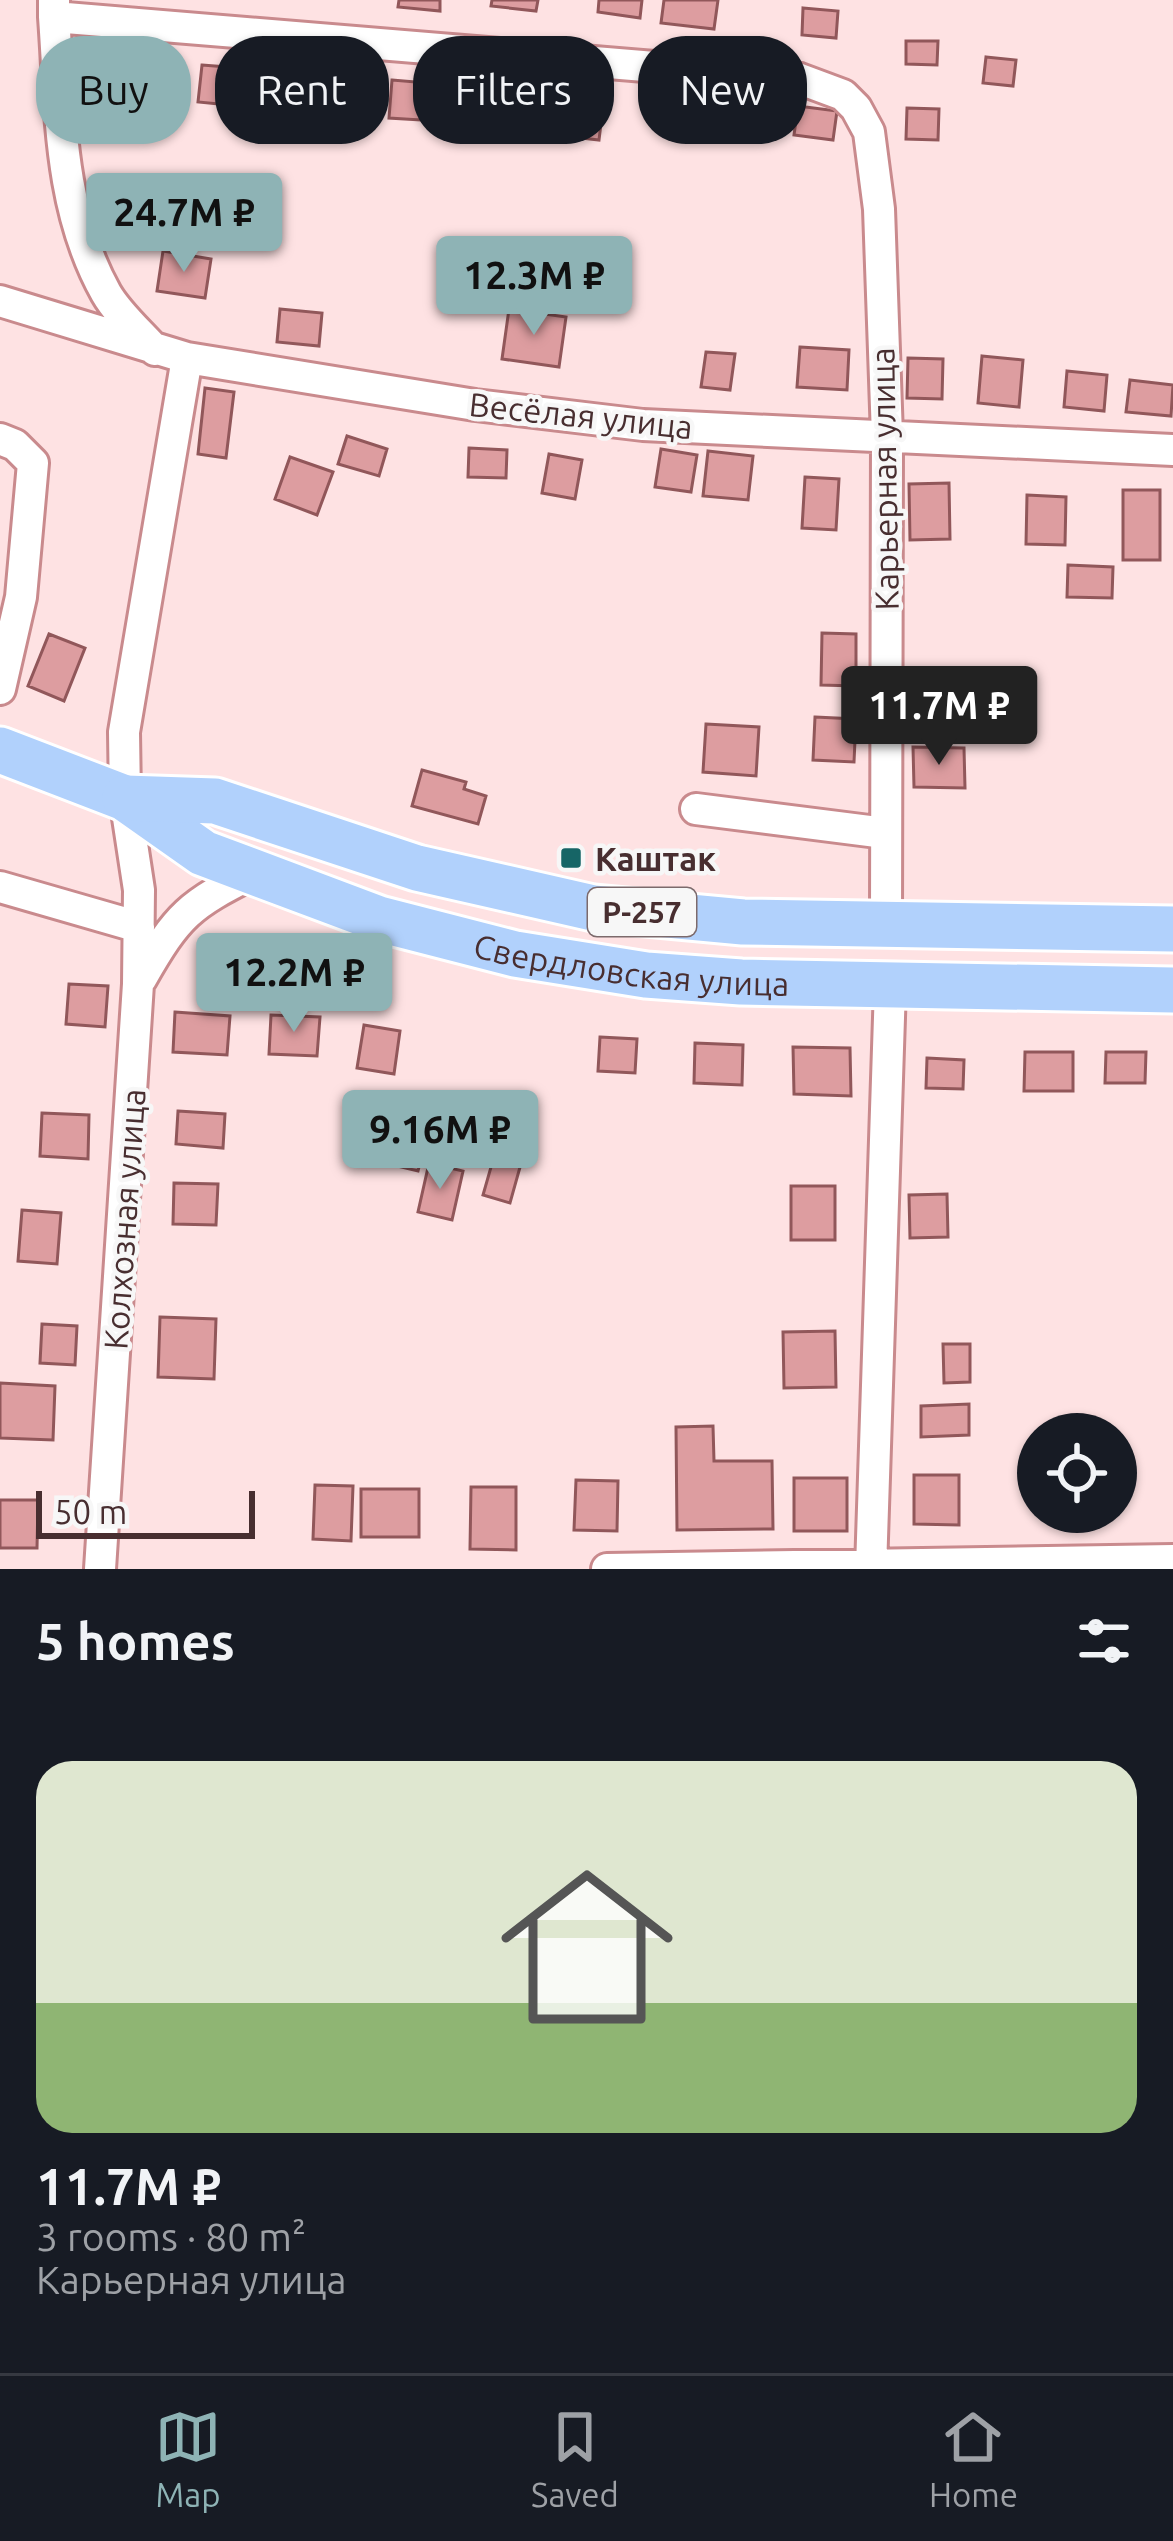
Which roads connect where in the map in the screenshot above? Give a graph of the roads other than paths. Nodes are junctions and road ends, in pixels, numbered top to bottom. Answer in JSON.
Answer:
{"nodes":[{"id":1,"x":54,"y":9,"type":"edge"},
{"id":2,"x":0,"y":301,"type":"edge"},
{"id":3,"x":155,"y":350,"type":"junction"},
{"id":4,"x":187,"y":358,"type":"junction"},
{"id":5,"x":887,"y":436,"type":"junction"},
{"id":6,"x":0,"y":439,"type":"edge"},
{"id":7,"x":1173,"y":450,"type":"edge"},
{"id":8,"x":10,"y":593,"type":"edge"},
{"id":9,"x":0,"y":689,"type":"edge"},
{"id":10,"x":0,"y":750,"type":"edge"},
{"id":11,"x":125,"y":798,"type":"junction"},
{"id":12,"x":696,"y":809,"type":"dead end"},
{"id":13,"x":886,"y":833,"type":"junction"},
{"id":14,"x":255,"y":872,"type":"junction"},
{"id":15,"x":0,"y":887,"type":"edge"},
{"id":16,"x":886,"y":926,"type":"junction"},
{"id":17,"x":139,"y":927,"type":"junction"},
{"id":18,"x":1173,"y":929,"type":"edge"},
{"id":19,"x":138,"y":984,"type":"junction"},
{"id":20,"x":890,"y":987,"type":"junction"},
{"id":21,"x":1173,"y":990,"type":"edge"},
{"id":22,"x":1173,"y":1560,"type":"edge"},
{"id":23,"x":871,"y":1567,"type":"edge"},
{"id":24,"x":100,"y":1569,"type":"edge"},
{"id":25,"x":607,"y":1569,"type":"edge"}],
"edges":[{"from":1,"to":3,"type":"street"},
{"from":1,"to":5,"type":"street","name":"Карьерная улица"},
{"from":2,"to":3,"type":"street","name":"Весёлая улица"},
{"from":3,"to":4,"type":"street","name":"Весёлая улица"},
{"from":4,"to":5,"type":"street","name":"Весёлая улица"},
{"from":4,"to":11,"type":"street","name":"Колхозная улица"},
{"from":5,"to":7,"type":"street","name":"Весёлая улица"},
{"from":5,"to":13,"type":"street","name":"Карьерная улица"},
{"from":6,"to":8,"type":"street"},
{"from":8,"to":9,"type":"street"},
{"from":10,"to":11,"type":"highway","name":"Свердловская улица","number":"Р-257"},
{"from":11,"to":14,"type":"highway","name":"Свердловская улица"},
{"from":11,"to":16,"type":"highway","name":"Свердловская улица","number":"Р-257"},
{"from":11,"to":17,"type":"street","name":"Колхозная улица"},
{"from":12,"to":13,"type":"street"},
{"from":13,"to":16,"type":"street","name":"Карьерная улица"},
{"from":14,"to":19,"type":"street"},
{"from":14,"to":20,"type":"highway","name":"Свердловская улица"},
{"from":15,"to":17,"type":"street"},
{"from":16,"to":18,"type":"highway","name":"Свердловская улица","number":"Р-257"},
{"from":17,"to":19,"type":"street","name":"Колхозная улица"},
{"from":19,"to":24,"type":"street","name":"Колхозная улица"},
{"from":20,"to":21,"type":"highway","name":"Свердловская улица"},
{"from":20,"to":23,"type":"street"},
{"from":22,"to":23,"type":"street"},
{"from":23,"to":25,"type":"street"}]}
